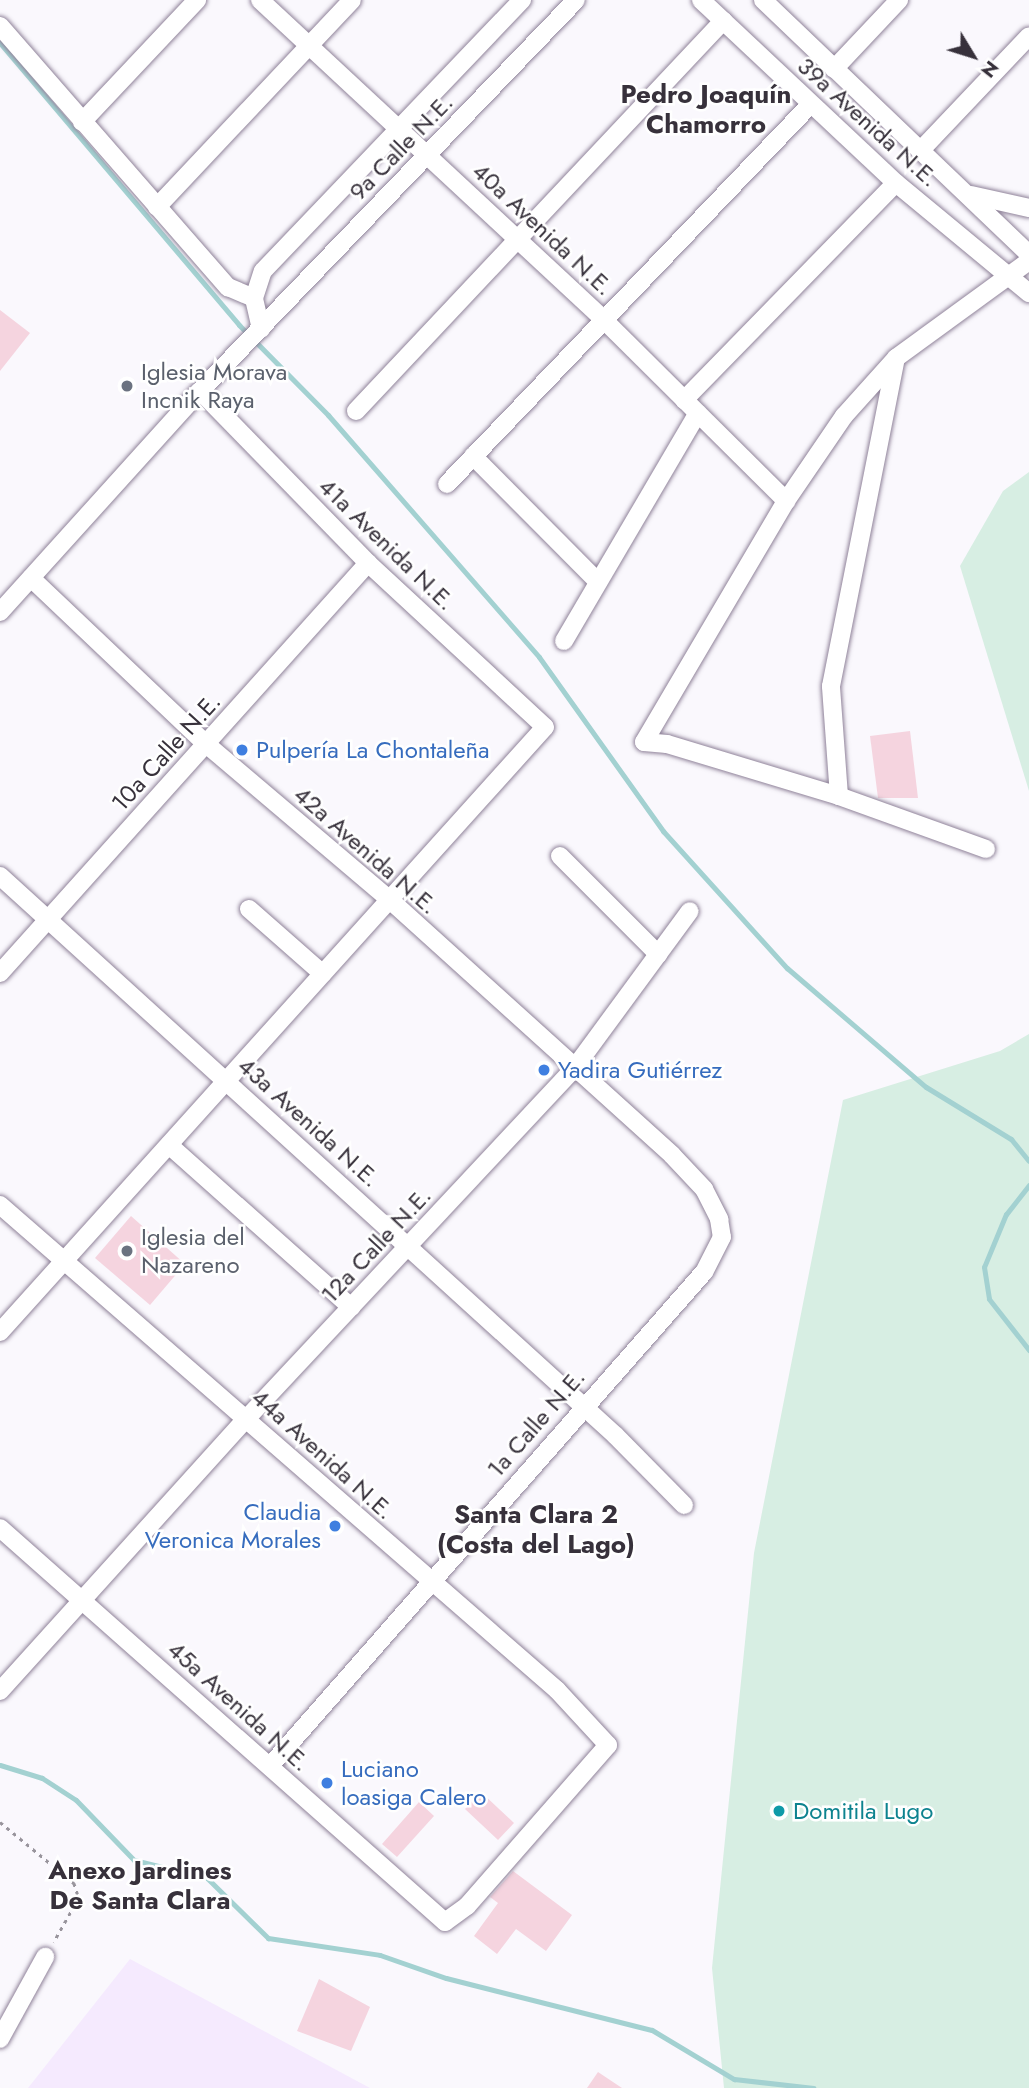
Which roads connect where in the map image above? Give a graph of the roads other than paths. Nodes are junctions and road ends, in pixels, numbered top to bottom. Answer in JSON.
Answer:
{"nodes":[{"id":1,"x":197,"y":0,"type":"edge"},
{"id":2,"x":260,"y":0,"type":"edge"},
{"id":3,"x":352,"y":0,"type":"edge"},
{"id":4,"x":522,"y":0,"type":"edge"},
{"id":5,"x":576,"y":0,"type":"edge"},
{"id":6,"x":701,"y":0,"type":"edge"},
{"id":7,"x":763,"y":0,"type":"edge"},
{"id":8,"x":899,"y":0,"type":"edge"},
{"id":9,"x":723,"y":22,"type":"junction"},
{"id":10,"x":0,"y":26,"type":"edge"},
{"id":11,"x":1029,"y":36,"type":"edge"},
{"id":12,"x":309,"y":44,"type":"junction"},
{"id":13,"x":834,"y":69,"type":"junction"},
{"id":14,"x":810,"y":105,"type":"junction"},
{"id":15,"x":82,"y":122,"type":"junction"},
{"id":16,"x":398,"y":129,"type":"junction"},
{"id":17,"x":920,"y":151,"type":"junction"},
{"id":18,"x":428,"y":155,"type":"junction"},
{"id":19,"x":896,"y":183,"type":"junction"},
{"id":20,"x":965,"y":193,"type":"junction"},
{"id":21,"x":157,"y":207,"type":"junction"},
{"id":22,"x":1029,"y":208,"type":"edge"},
{"id":23,"x":517,"y":238,"type":"junction"},
{"id":24,"x":1029,"y":254,"type":"edge"},
{"id":25,"x":1029,"y":261,"type":"edge"},
{"id":26,"x":1007,"y":276,"type":"junction"},
{"id":27,"x":1029,"y":293,"type":"edge"},
{"id":28,"x":254,"y":298,"type":"junction"},
{"id":29,"x":604,"y":320,"type":"junction"},
{"id":30,"x":255,"y":335,"type":"junction"},
{"id":31,"x":896,"y":358,"type":"junction"},
{"id":32,"x":200,"y":391,"type":"junction"},
{"id":33,"x":684,"y":400,"type":"junction"},
{"id":34,"x":356,"y":411,"type":"dead end"},
{"id":35,"x":698,"y":413,"type":"junction"},
{"id":36,"x":473,"y":456,"type":"junction"},
{"id":37,"x":447,"y":484,"type":"dead end"},
{"id":38,"x":786,"y":501,"type":"junction"},
{"id":39,"x":368,"y":563,"type":"junction"},
{"id":40,"x":31,"y":578,"type":"junction"},
{"id":41,"x":598,"y":582,"type":"junction"},
{"id":42,"x":0,"y":612,"type":"edge"},
{"id":43,"x":564,"y":641,"type":"dead end"},
{"id":44,"x":206,"y":744,"type":"junction"},
{"id":45,"x":839,"y":796,"type":"junction"},
{"id":46,"x":986,"y":849,"type":"dead end"},
{"id":47,"x":560,"y":856,"type":"dead end"},
{"id":48,"x":0,"y":876,"type":"edge"},
{"id":49,"x":390,"y":900,"type":"junction"},
{"id":50,"x":249,"y":909,"type":"dead end"},
{"id":51,"x":690,"y":911,"type":"dead end"},
{"id":52,"x":49,"y":920,"type":"junction"},
{"id":53,"x":658,"y":954,"type":"junction"},
{"id":54,"x":0,"y":973,"type":"edge"},
{"id":55,"x":323,"y":974,"type":"junction"},
{"id":56,"x":573,"y":1070,"type":"junction"},
{"id":57,"x":227,"y":1081,"type":"junction"},
{"id":58,"x":169,"y":1145,"type":"junction"},
{"id":59,"x":672,"y":1155,"type":"joint"},
{"id":60,"x":0,"y":1205,"type":"edge"},
{"id":61,"x":408,"y":1246,"type":"junction"},
{"id":62,"x":64,"y":1262,"type":"junction"},
{"id":63,"x":351,"y":1307,"type":"junction"},
{"id":64,"x":0,"y":1332,"type":"edge"},
{"id":65,"x":582,"y":1408,"type":"junction"},
{"id":66,"x":247,"y":1418,"type":"junction"},
{"id":67,"x":684,"y":1505,"type":"dead end"},
{"id":68,"x":0,"y":1528,"type":"edge"},
{"id":69,"x":429,"y":1582,"type":"junction"},
{"id":70,"x":83,"y":1600,"type":"junction"},
{"id":71,"x":0,"y":1691,"type":"edge"},
{"id":72,"x":270,"y":1766,"type":"junction"},
{"id":73,"x":445,"y":1922,"type":"joint"},
{"id":74,"x":45,"y":1957,"type":"road end"},
{"id":75,"x":0,"y":2039,"type":"edge"}],
"edges":[{"from":1,"to":15,"type":"street"},
{"from":2,"to":12,"type":"street","name":"40a Avenida N.E."},
{"from":3,"to":12,"type":"street"},
{"from":4,"to":16,"type":"street","name":"9a Calle N.E."},
{"from":5,"to":18,"type":"street","name":"9a Calle N.E."},
{"from":6,"to":9,"type":"street","name":"39a Avenida N.E."},
{"from":7,"to":13,"type":"street","name":"39a Avenida N.E."},
{"from":8,"to":13,"type":"street"},
{"from":9,"to":14,"type":"street","name":"39a Avenida N.E."},
{"from":9,"to":23,"type":"street"},
{"from":10,"to":15,"type":"street"},
{"from":11,"to":17,"type":"street"},
{"from":12,"to":16,"type":"street","name":"40a Avenida N.E."},
{"from":12,"to":21,"type":"street"},
{"from":13,"to":17,"type":"street","name":"39a Avenida N.E."},
{"from":14,"to":19,"type":"street","name":"39a Avenida N.E."},
{"from":14,"to":29,"type":"street"},
{"from":15,"to":21,"type":"street"},
{"from":16,"to":18,"type":"street","name":"40a Avenida N.E."},
{"from":16,"to":28,"type":"street","name":"9a Calle N.E."},
{"from":17,"to":20,"type":"street","name":"39a Avenida N.E."},
{"from":18,"to":23,"type":"street","name":"40a Avenida N.E."},
{"from":18,"to":30,"type":"street","name":"9a Calle N.E."},
{"from":19,"to":26,"type":"street","name":"39a Avenida N.E."},
{"from":19,"to":33,"type":"street"},
{"from":20,"to":22,"type":"street"},
{"from":20,"to":24,"type":"street","name":"39a Avenida N.E."},
{"from":21,"to":28,"type":"street"},
{"from":23,"to":29,"type":"street","name":"40a Avenida N.E."},
{"from":23,"to":34,"type":"street"},
{"from":25,"to":26,"type":"street"},
{"from":26,"to":27,"type":"street","name":"39a Avenida N.E."},
{"from":26,"to":31,"type":"street"},
{"from":28,"to":30,"type":"street"},
{"from":29,"to":33,"type":"street","name":"40a Avenida N.E."},
{"from":29,"to":36,"type":"street"},
{"from":30,"to":32,"type":"street","name":"9a Calle N.E."},
{"from":31,"to":38,"type":"street"},
{"from":31,"to":45,"type":"street"},
{"from":32,"to":39,"type":"street","name":"41a Avenida N.E."},
{"from":32,"to":40,"type":"street","name":"9a Calle N.E."},
{"from":33,"to":35,"type":"street","name":"40a Avenida N.E."},
{"from":35,"to":38,"type":"street","name":"40a Avenida N.E."},
{"from":35,"to":41,"type":"street"},
{"from":36,"to":37,"type":"street"},
{"from":36,"to":41,"type":"street"},
{"from":38,"to":45,"type":"street"},
{"from":39,"to":44,"type":"street","name":"10a Calle N.E."},
{"from":39,"to":49,"type":"street","name":"41a Avenida N.E."},
{"from":40,"to":42,"type":"street","name":"9a Calle N.E."},
{"from":40,"to":44,"type":"street","name":"42a Avenida N.E."},
{"from":41,"to":43,"type":"street"},
{"from":44,"to":49,"type":"street","name":"42a Avenida N.E."},
{"from":44,"to":52,"type":"street","name":"10a Calle N.E."},
{"from":45,"to":46,"type":"street"},
{"from":47,"to":53,"type":"street"},
{"from":48,"to":52,"type":"street","name":"43a Avenida N.E."},
{"from":49,"to":55,"type":"street"},
{"from":49,"to":56,"type":"street","name":"42a Avenida N.E."},
{"from":50,"to":55,"type":"street"},
{"from":51,"to":53,"type":"street","name":"12a Calle N.E."},
{"from":52,"to":54,"type":"street","name":"10a Calle N.E."},
{"from":52,"to":57,"type":"street","name":"43a Avenida N.E."},
{"from":53,"to":56,"type":"street","name":"12a Calle N.E."},
{"from":55,"to":57,"type":"street"},
{"from":56,"to":59,"type":"street","name":"42a Avenida N.E."},
{"from":56,"to":61,"type":"street","name":"12a Calle N.E."},
{"from":57,"to":58,"type":"street"},
{"from":57,"to":61,"type":"street","name":"43a Avenida N.E."},
{"from":58,"to":62,"type":"street"},
{"from":58,"to":63,"type":"street"},
{"from":59,"to":65,"type":"street","name":"1a Calle N.E."},
{"from":60,"to":62,"type":"street","name":"44a Avenida N.E."},
{"from":61,"to":63,"type":"street","name":"12a Calle N.E."},
{"from":61,"to":65,"type":"street","name":"43a Avenida N.E."},
{"from":62,"to":64,"type":"street"},
{"from":62,"to":66,"type":"street","name":"44a Avenida N.E."},
{"from":63,"to":66,"type":"street","name":"12a Calle N.E."},
{"from":65,"to":67,"type":"street","name":"43a Avenida N.E."},
{"from":65,"to":69,"type":"street","name":"1a Calle N.E."},
{"from":66,"to":69,"type":"street","name":"44a Avenida N.E."},
{"from":66,"to":70,"type":"street","name":"12a Calle N.E."},
{"from":68,"to":70,"type":"street","name":"45a Avenida N.E."},
{"from":69,"to":72,"type":"street","name":"1a Calle N.E."},
{"from":69,"to":73,"type":"street","name":"44a Avenida N.E."},
{"from":70,"to":71,"type":"street","name":"12a Calle N.E."},
{"from":70,"to":72,"type":"street","name":"45a Avenida N.E."},
{"from":72,"to":73,"type":"street","name":"45a Avenida N.E."},
{"from":74,"to":75,"type":"street"}]}
